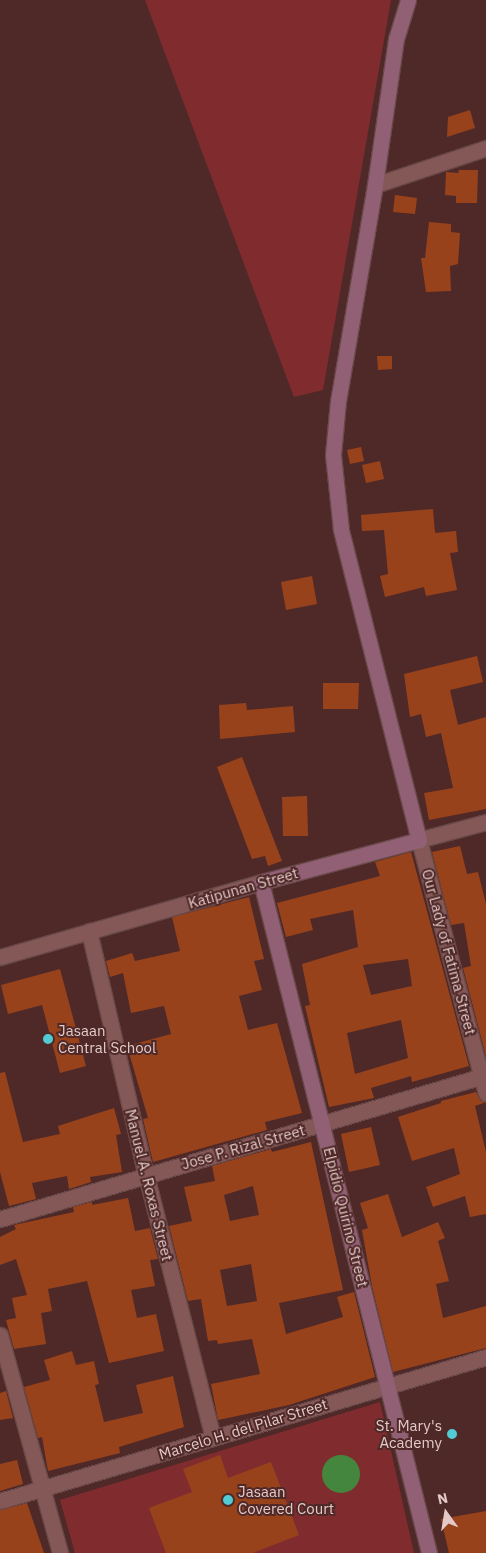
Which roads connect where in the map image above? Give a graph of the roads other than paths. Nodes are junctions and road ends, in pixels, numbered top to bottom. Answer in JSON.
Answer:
{"nodes":[{"id":1,"x":408,"y":0,"type":"edge"},
{"id":2,"x":486,"y":148,"type":"edge"},
{"id":3,"x":375,"y":185,"type":"junction"},
{"id":4,"x":486,"y":822,"type":"edge"},
{"id":5,"x":419,"y":840,"type":"junction"},
{"id":6,"x":261,"y":882,"type":"junction"},
{"id":7,"x":89,"y":931,"type":"junction"},
{"id":8,"x":0,"y":957,"type":"edge"},
{"id":9,"x":484,"y":1075,"type":"edge"},
{"id":10,"x":486,"y":1092,"type":"edge"},
{"id":11,"x":324,"y":1124,"type":"junction"},
{"id":12,"x":146,"y":1175,"type":"junction"},
{"id":13,"x":0,"y":1220,"type":"edge"},
{"id":14,"x":0,"y":1335,"type":"edge"},
{"id":15,"x":486,"y":1357,"type":"edge"},
{"id":16,"x":388,"y":1386,"type":"junction"},
{"id":17,"x":213,"y":1438,"type":"junction"},
{"id":18,"x":42,"y":1489,"type":"junction"},
{"id":19,"x":0,"y":1501,"type":"edge"},
{"id":20,"x":60,"y":1553,"type":"edge"},
{"id":21,"x":429,"y":1553,"type":"edge"}],
"edges":[{"from":1,"to":3,"type":"street"},
{"from":2,"to":3,"type":"street"},
{"from":3,"to":5,"type":"street"},
{"from":4,"to":5,"type":"street","name":"Katipunan Street"},
{"from":5,"to":6,"type":"street","name":"Katipunan Street"},
{"from":5,"to":9,"type":"street","name":"Our Lady of Fatima Street"},
{"from":6,"to":7,"type":"street","name":"Katipunan Street"},
{"from":6,"to":11,"type":"street","name":"Elpidio Quirino Street"},
{"from":7,"to":8,"type":"street","name":"Katipunan Street"},
{"from":7,"to":12,"type":"street","name":"Manuel A. Roxas Street"},
{"from":9,"to":10,"type":"street","name":"Our Lady of Fatima Street"},
{"from":9,"to":11,"type":"street","name":"Jose P. Rizal Street"},
{"from":11,"to":12,"type":"street","name":"Jose P. Rizal Street"},
{"from":11,"to":16,"type":"street","name":"Elpidio Quirino Street"},
{"from":12,"to":13,"type":"street","name":"Jose P. Rizal Street"},
{"from":12,"to":17,"type":"street","name":"Manuel A. Roxas Street"},
{"from":14,"to":18,"type":"street"},
{"from":15,"to":16,"type":"street","name":"Marcelo H. del Pilar Street"},
{"from":16,"to":17,"type":"street","name":"Marcelo H. del Pilar Street"},
{"from":16,"to":21,"type":"street","name":"Elpidio Quirino Street"},
{"from":17,"to":18,"type":"street","name":"Marcelo H. del Pilar Street"},
{"from":18,"to":19,"type":"street","name":"Marcelo H. del Pilar Street"},
{"from":18,"to":20,"type":"street"}]}
